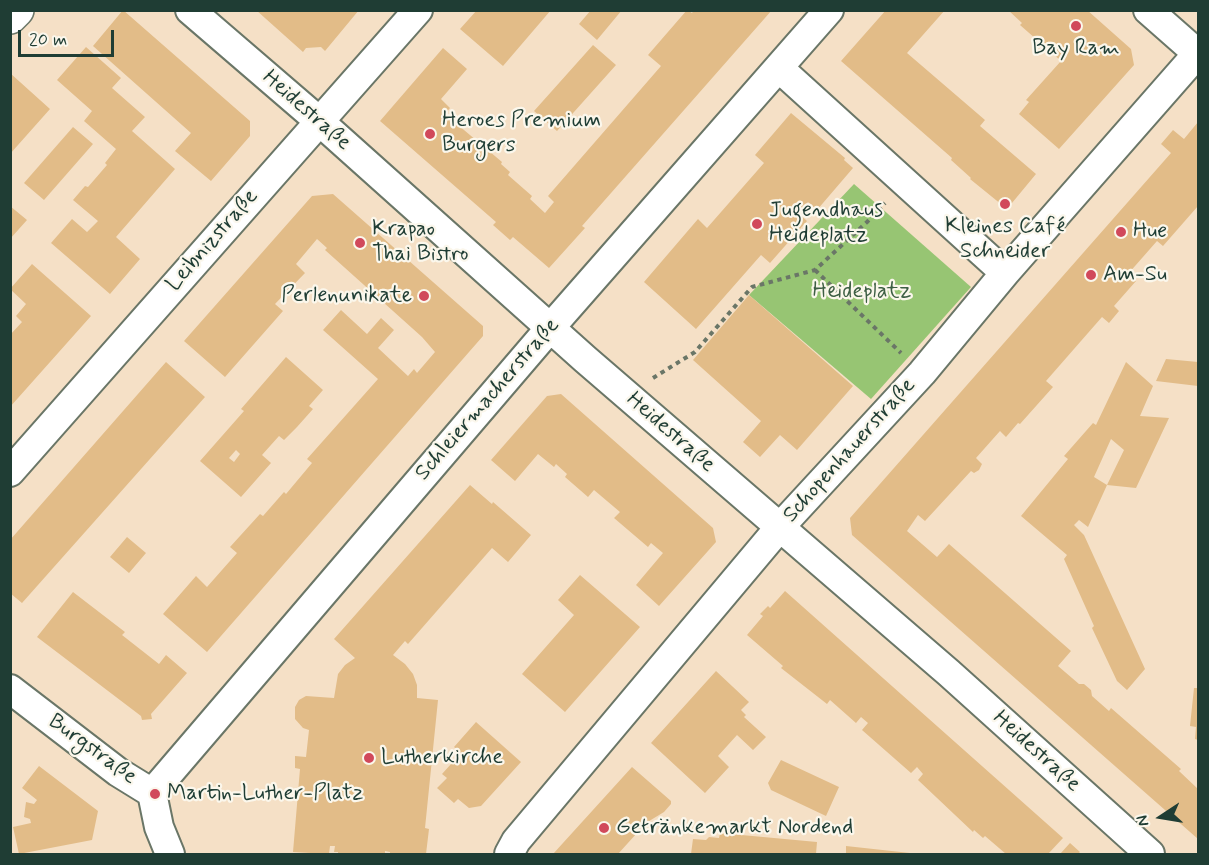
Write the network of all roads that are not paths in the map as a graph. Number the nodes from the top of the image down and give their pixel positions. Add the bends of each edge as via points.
1 (16, 10) edge
2 (190, 10) edge
3 (418, 10) edge
4 (829, 10) edge
5 (1148, 10) edge
6 (10, 17) edge
7 (1198, 53) edge
8 (779, 68) junction
9 (319, 121) junction
10 (1005, 273) junction
11 (550, 328) junction
12 (10, 472) edge
13 (779, 528) junction
14 (10, 689) edge
15 (152, 793) junction
16 (170, 855) edge
17 (508, 855) edge
18 (1150, 855) edge

1 - 6 main road
2 - 9 street, Heidestraße
3 - 9 street, Leibnizstraße
4 - 8 street, Schleiermacherstraße
5 - 7 street
7 - 10 street, Schopenhauerstraße
8 - 10 street
8 - 11 street, Schleiermacherstraße
9 - 11 street, Heidestraße
9 - 12 street, Leibnizstraße
10 - 13 street, Schopenhauerstraße via 922,373
11 - 13 street, Heidestraße
11 - 15 street, Schleiermacherstraße
13 - 17 street, Schopenhauerstraße
13 - 18 street, Heidestraße via 949,673
14 - 15 street, Burgstraße
15 - 16 street, Burgstraße

